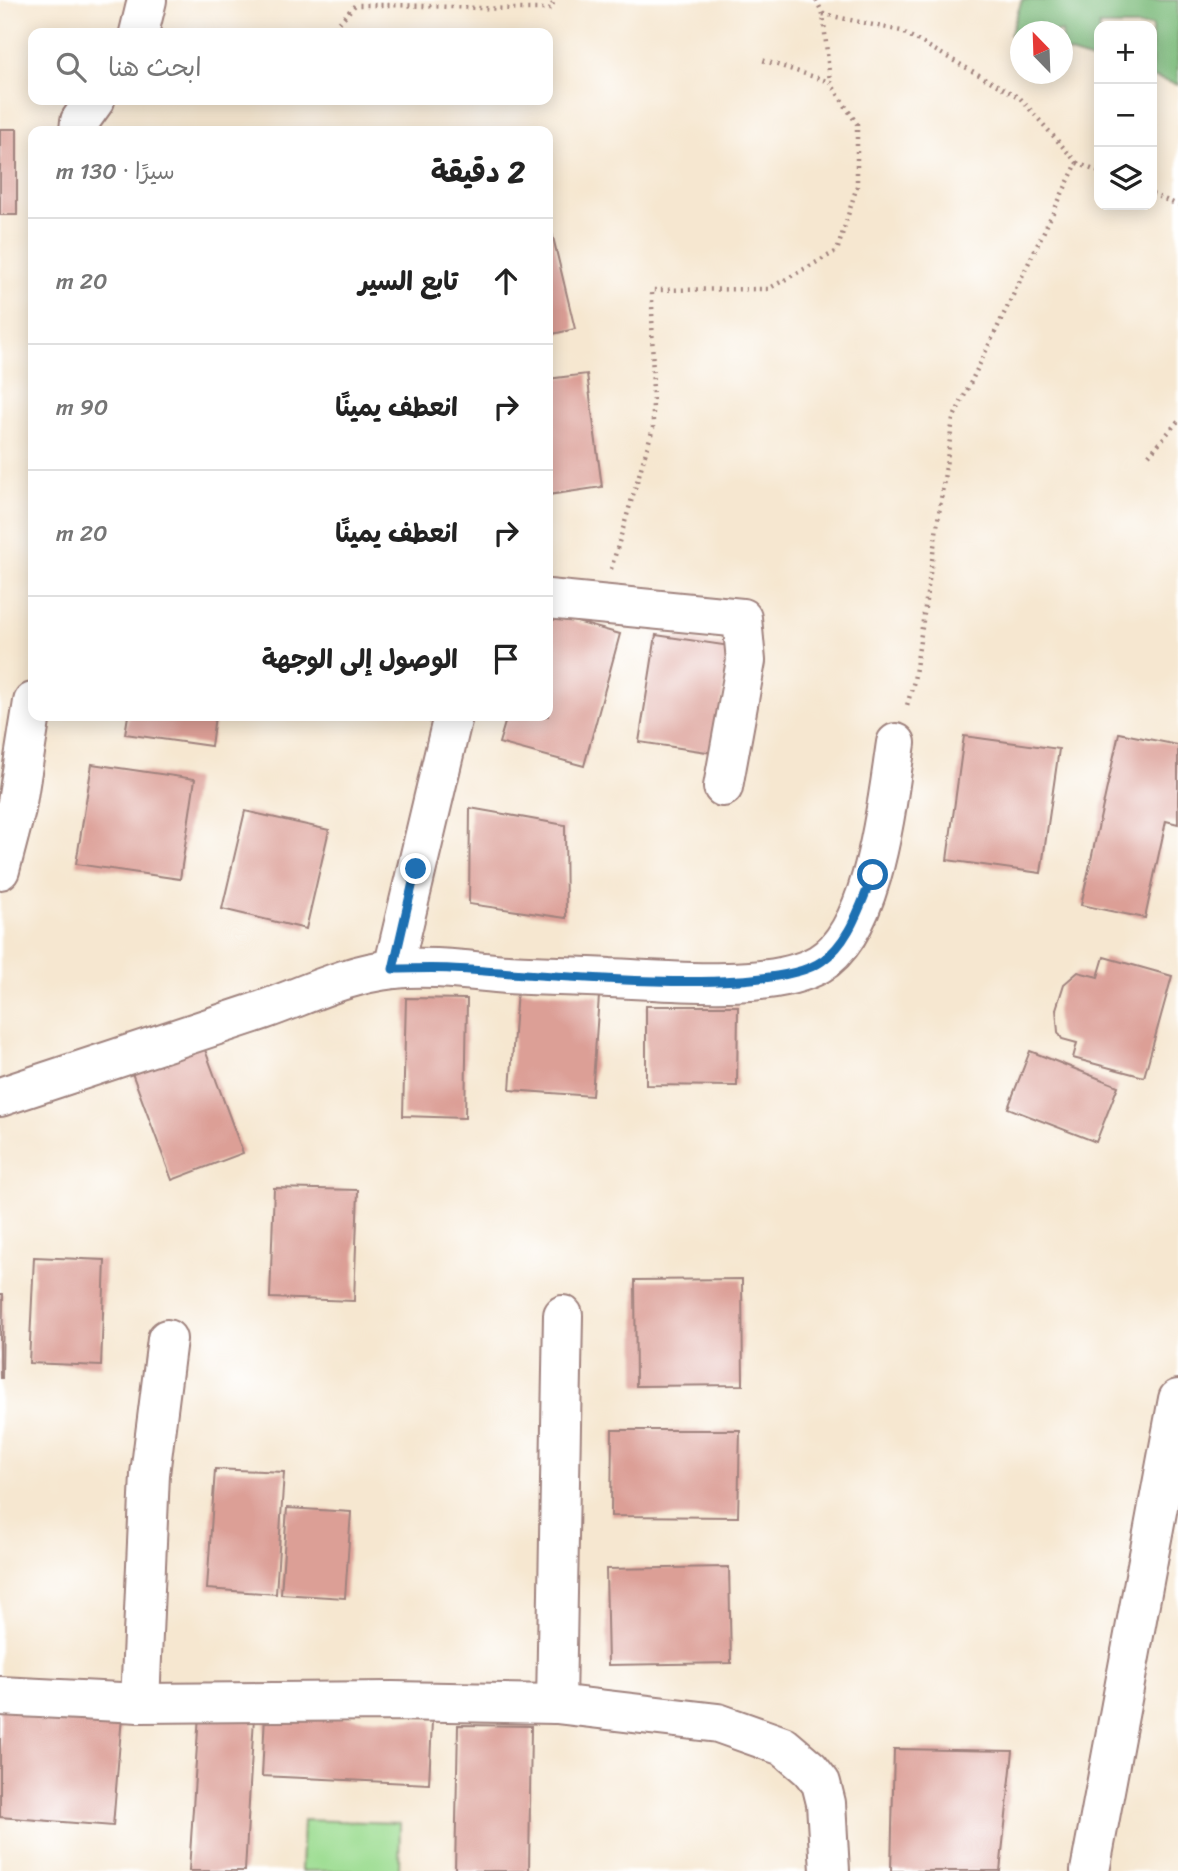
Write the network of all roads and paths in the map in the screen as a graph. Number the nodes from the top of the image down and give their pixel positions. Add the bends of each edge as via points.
1 (147, 0) edge
2 (554, 0) edge
3 (816, 0) edge
4 (823, 14) junction
5 (140, 28) edge
6 (334, 28) edge
7 (762, 60) dead end
8 (830, 82) junction
9 (91, 105) edge
10 (80, 126) edge
11 (1077, 163) junction
12 (1094, 170) edge
13 (1157, 196) edge
14 (1178, 205) edge
15 (1178, 421) edge
16 (1149, 455) dead end
17 (553, 600) edge
18 (601, 603) junction
19 (30, 721) edge
20 (452, 721) edge
21 (896, 743) joint
22 (723, 787) dead end
23 (0, 870) edge
24 (393, 969) junction
25 (0, 1097) edge
26 (563, 1315) dead end
27 (167, 1339) dead end
28 (1178, 1399) edge
29 (0, 1696) edge
30 (140, 1703) junction
31 (556, 1704) junction
32 (830, 1871) edge
33 (1090, 1871) edge

1 - 5 street
2 - 6 path via 551,9 355,5
3 - 4 path
4 - 8 path
4 - 11 path via 901,31 1020,98
7 - 8 path
8 - 18 path via 857,124 857,186 837,251 768,289 652,290 653,428
9 - 10 street
11 - 12 path
11 - 21 path via 953,419 914,681
13 - 14 path
15 - 16 path
17 - 18 street
18 - 22 street via 742,618 746,661
19 - 23 street via 16,809
20 - 24 street
21 - 24 street via 873,875 850,927 836,950 820,963 777,978 715,981
24 - 25 street via 339,981
26 - 31 street
27 - 30 street via 150,1474
28 - 33 street
29 - 30 street
30 - 31 street
31 - 32 street via 718,1723 783,1746 821,1783

